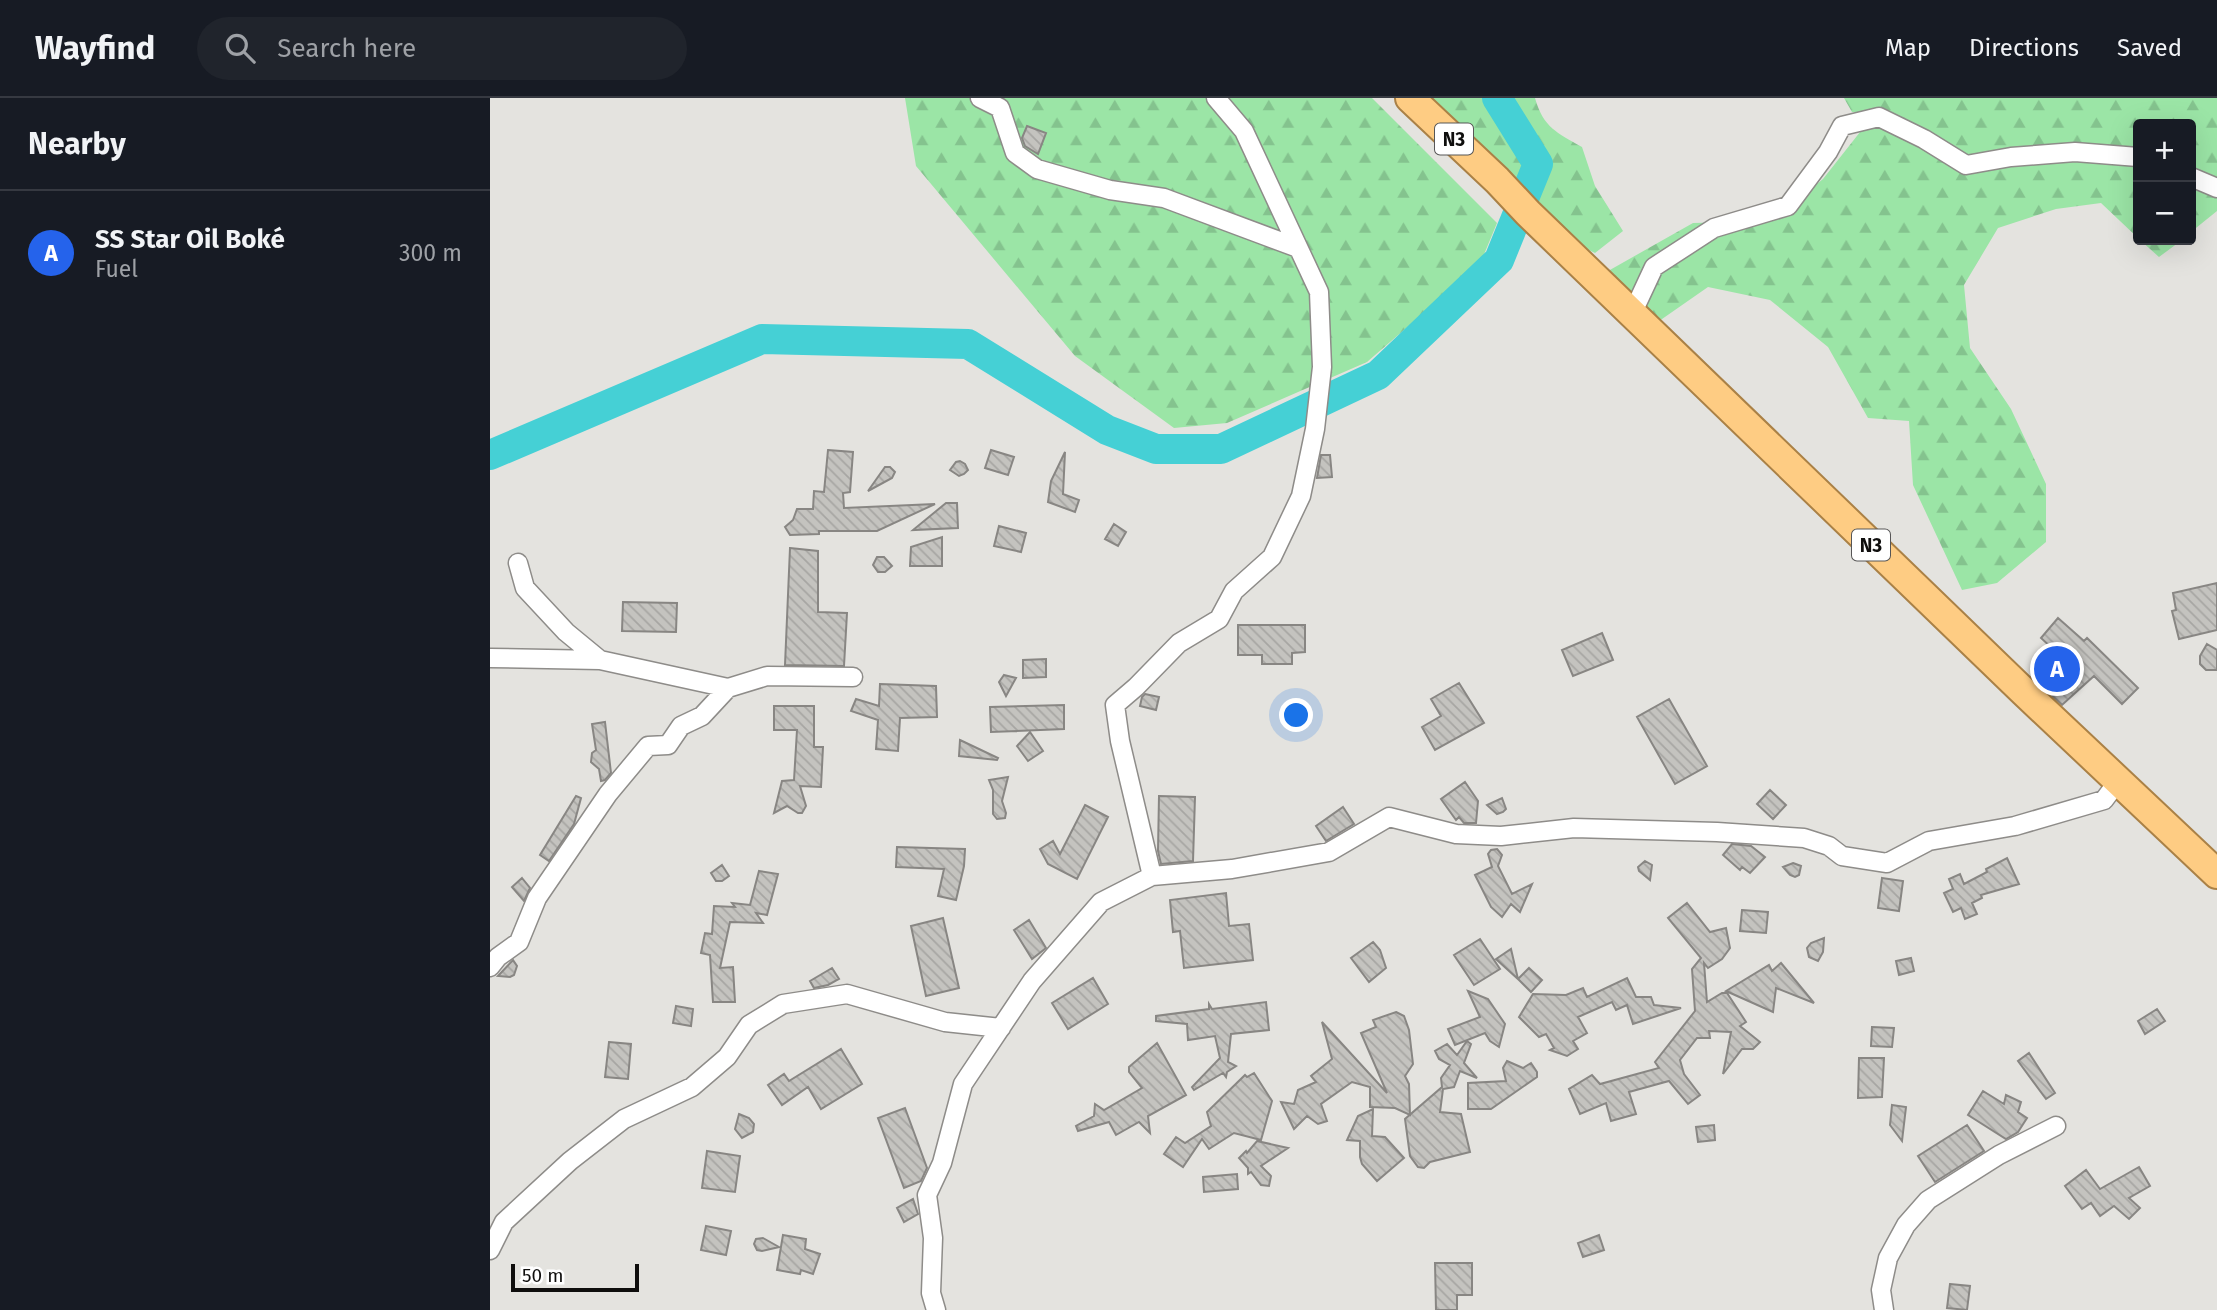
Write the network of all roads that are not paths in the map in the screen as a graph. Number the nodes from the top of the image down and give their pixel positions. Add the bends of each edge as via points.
1 (980, 98) edge
2 (1216, 98) edge
3 (1410, 98) edge
4 (2133, 157) edge
5 (2196, 179) edge
6 (2217, 188) edge
7 (1298, 248) junction
8 (1633, 312) junction
9 (518, 563) dead end
10 (490, 658) edge
11 (600, 660) junction
12 (853, 677) dead end
13 (728, 688) junction
14 (2119, 780) junction
15 (2217, 874) edge
16 (1152, 876) junction
17 (490, 967) edge
18 (1001, 1028) junction
19 (2056, 1126) dead end
20 (490, 1251) edge
21 (936, 1310) edge
22 (1884, 1310) edge

1 - 7 street via 1000,108 1015,153 1037,169 1111,190 1164,198
2 - 7 street via 1244,131
3 - 8 highway, N3
4 - 8 street via 2075,152 1966,165 1879,117 1842,126 1788,206 1714,228 1654,267
5 - 6 street
7 - 16 street via 1319,292 1322,367 1301,496 1272,557 1234,591 1219,619 1179,643 1115,705
8 - 14 highway, N3
9 - 11 street via 525,588
10 - 11 street
11 - 13 street
12 - 13 street via 767,676
13 - 17 street via 702,716 681,726 667,745 648,746 608,794 537,898 519,942
14 - 15 highway, N3
14 - 16 street via 2104,800 2015,826 1929,841 1887,863 1842,856 1804,838 1574,828 1501,836 1455,834 1390,817 1329,852 1232,869
16 - 18 street via 1101,902 1032,981
18 - 20 street via 945,1022 847,993 783,1004 749,1025 727,1057 692,1087 624,1119 570,1161 504,1222
18 - 21 street via 963,1084 942,1163 927,1195 933,1238 931,1293
19 - 22 street via 1928,1200 1906,1225 1888,1258 1881,1290

